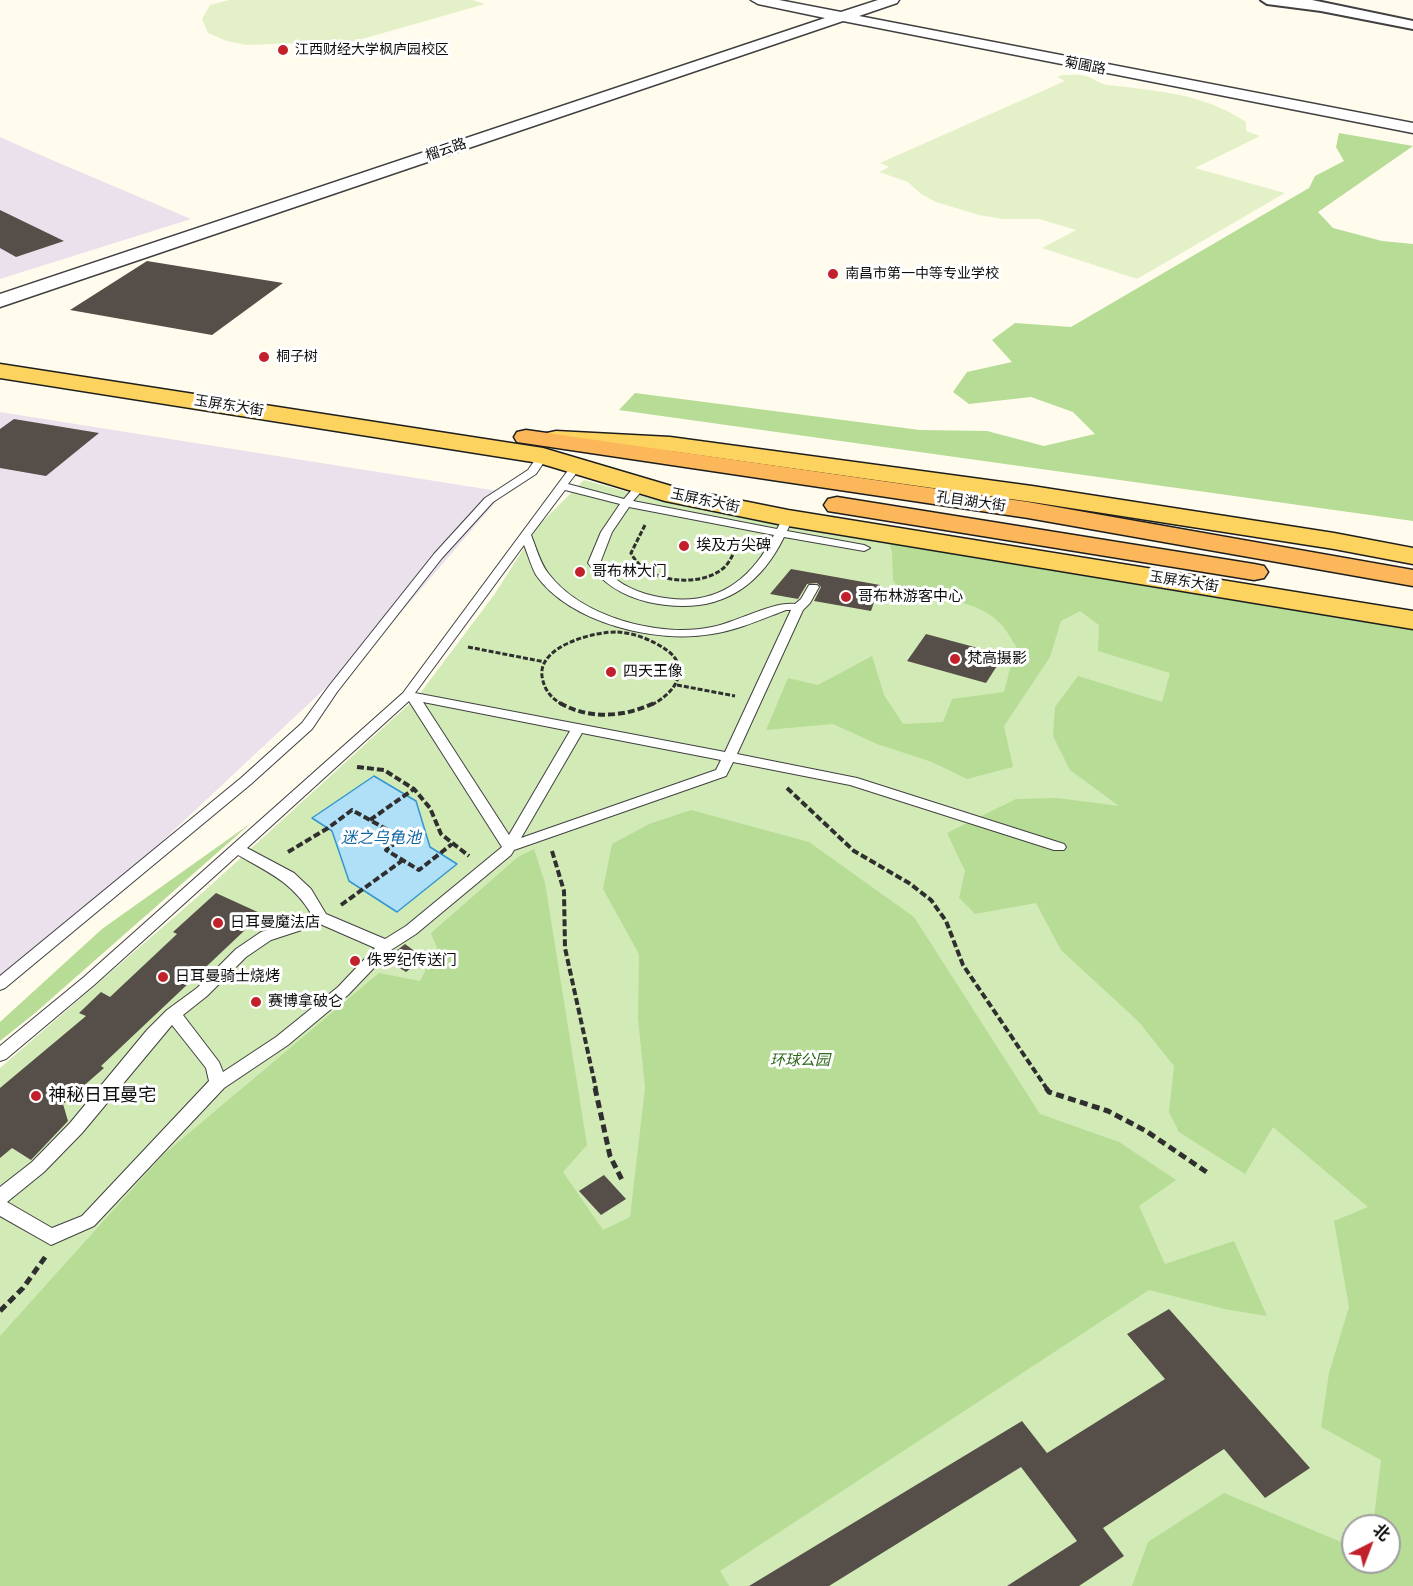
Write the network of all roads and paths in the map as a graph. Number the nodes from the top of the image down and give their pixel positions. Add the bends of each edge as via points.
1 (759, 0) edge
2 (790, 0) edge
3 (876, 0) edge
4 (892, 0) edge
5 (1267, 0) edge
6 (1299, 0) edge
7 (1328, 9) junction
8 (843, 14) junction
9 (1413, 25) edge
10 (1413, 122) edge
11 (1413, 128) edge
12 (0, 296) edge
13 (0, 301) edge
14 (0, 361) edge
15 (0, 371) edge
16 (535, 446) junction
17 (577, 466) junction
18 (633, 494) junction
19 (646, 524) dead end
20 (783, 526) junction
21 (526, 535) junction
22 (740, 539) dead end
23 (864, 548) dead end
24 (1413, 556) edge
25 (1413, 578) edge
26 (813, 587) dead end
27 (1413, 599) edge
28 (798, 608) junction
29 (1413, 620) edge
30 (468, 647) dead end
31 (545, 662) junction
32 (677, 685) junction
33 (410, 696) junction
34 (756, 699) junction
35 (578, 728) junction
36 (729, 757) junction
37 (762, 762) junction
38 (333, 763) junction
39 (414, 789) junction
40 (370, 820) junction
41 (547, 833) junction
42 (452, 844) junction
43 (509, 847) junction
44 (1059, 847) dead end
45 (238, 849) junction
46 (403, 860) junction
47 (267, 865) junction
48 (489, 866) junction
49 (363, 890) dead end
50 (321, 918) junction
51 (386, 946) junction
52 (0, 984) edge
53 (173, 1014) junction
54 (0, 1055) edge
55 (218, 1083) junction
56 (1208, 1173) dead end
57 (622, 1180) dead end
58 (0, 1197) edge
59 (0, 1207) edge
60 (51, 1237) junction
61 (0, 1311) edge

1 - 8 street, 菊圃路
2 - 8 street, 菊圃路
3 - 8 street, 榴云路
4 - 8 street, 榴云路
5 - 7 street
6 - 7 street
7 - 9 street
8 - 10 street, 菊圃路
8 - 11 street, 菊圃路
8 - 12 street, 榴云路
8 - 13 street, 榴云路
14 - 16 main road, 玉屏东大街
15 - 16 main road, 玉屏东大街
16 - 17 main road, 玉屏东大街
16 - 24 main road, 玉屏东大街 via 693,448 1043,496 1334,540
16 - 52 lane via 532,472 489,500 438,556 307,726
17 - 18 main road, 玉屏东大街
17 - 21 lane
17 - 25 highway, 孔目湖大街 via 1028,510
17 - 27 highway, 孔目湖大街
18 - 20 main road, 玉屏东大街 via 674,495
18 - 20 lane via 596,549 594,563 600,575 638,595 706,601 728,593 765,562
19 - 22 path via 631,553 637,565 668,578 703,578 720,571
20 - 23 lane
20 - 29 main road, 玉屏东大街
21 - 28 lane via 541,573 561,594 582,609 639,629 676,634 711,631 785,606
21 - 33 lane
26 - 28 lane
28 - 34 lane
30 - 31 path
31 - 32 path via 553,652 575,639 604,633 636,634 659,643 675,658 680,675
31 - 32 path via 542,683 548,693 571,709 588,714 642,710 657,704
32 - 34 path
33 - 35 lane
33 - 38 lane
33 - 43 lane
34 - 36 lane
35 - 36 lane
35 - 43 lane
36 - 37 lane
36 - 41 lane via 721,772
37 - 44 lane via 852,781
37 - 56 path via 854,852 931,900 946,921 963,965 1049,1092 1108,1111 1146,1131
38 - 39 path via 384,771
38 - 45 lane
39 - 40 path
39 - 42 path via 430,808 441,834
40 - 46 path via 386,829 378,835 394,844 386,850
40 - 47 path via 352,810
41 - 43 lane
41 - 57 path via 564,891 565,948 597,1098 610,1156
42 - 46 path via 419,870
42 - 48 path
43 - 48 lane
45 - 47 lane
45 - 54 lane
46 - 49 path
47 - 50 lane via 306,893
48 - 51 lane
50 - 51 lane
50 - 53 lane via 266,936 241,953
51 - 55 lane via 343,991 291,1034
53 - 55 lane via 213,1066
53 - 58 lane via 76,1128 38,1167
55 - 60 lane via 88,1221
59 - 60 lane
60 - 61 path via 40,1267

